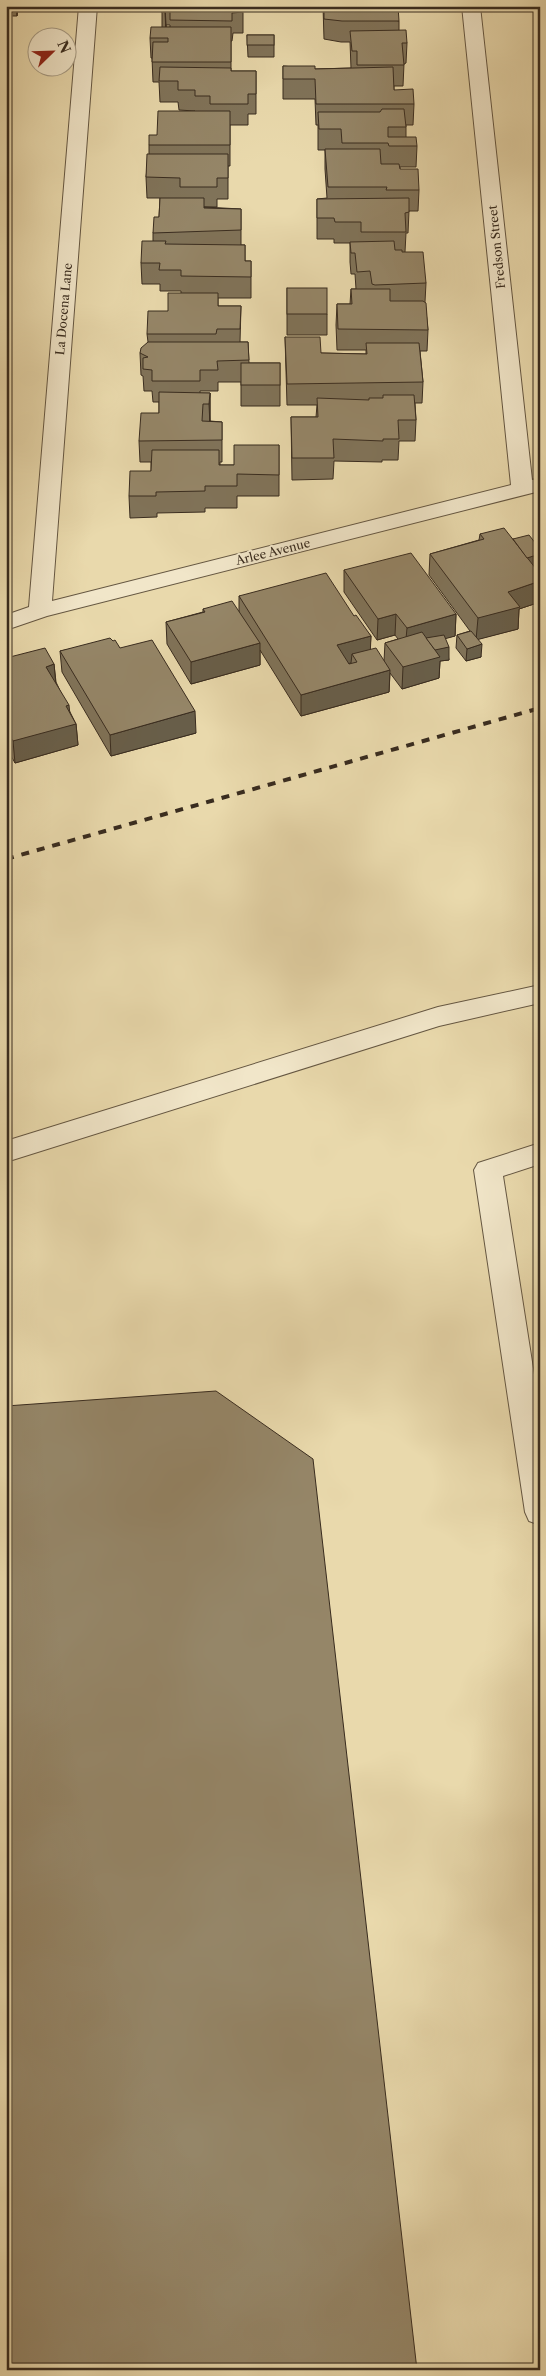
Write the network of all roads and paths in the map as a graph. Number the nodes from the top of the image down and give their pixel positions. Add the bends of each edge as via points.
1 (88, 6) edge
2 (471, 6) edge
3 (531, 486) edge
4 (40, 611) junction
5 (6, 623) edge
6 (540, 994) edge
7 (6, 1152) edge
8 (540, 1153) edge
9 (540, 1512) edge

1 - 4 street, La Docena Lane
2 - 3 street, Fredson Street
3 - 4 street, Arlee Avenue
4 - 5 street, Arlee Avenue
6 - 7 street via 438,1017
8 - 9 street via 488,1170

